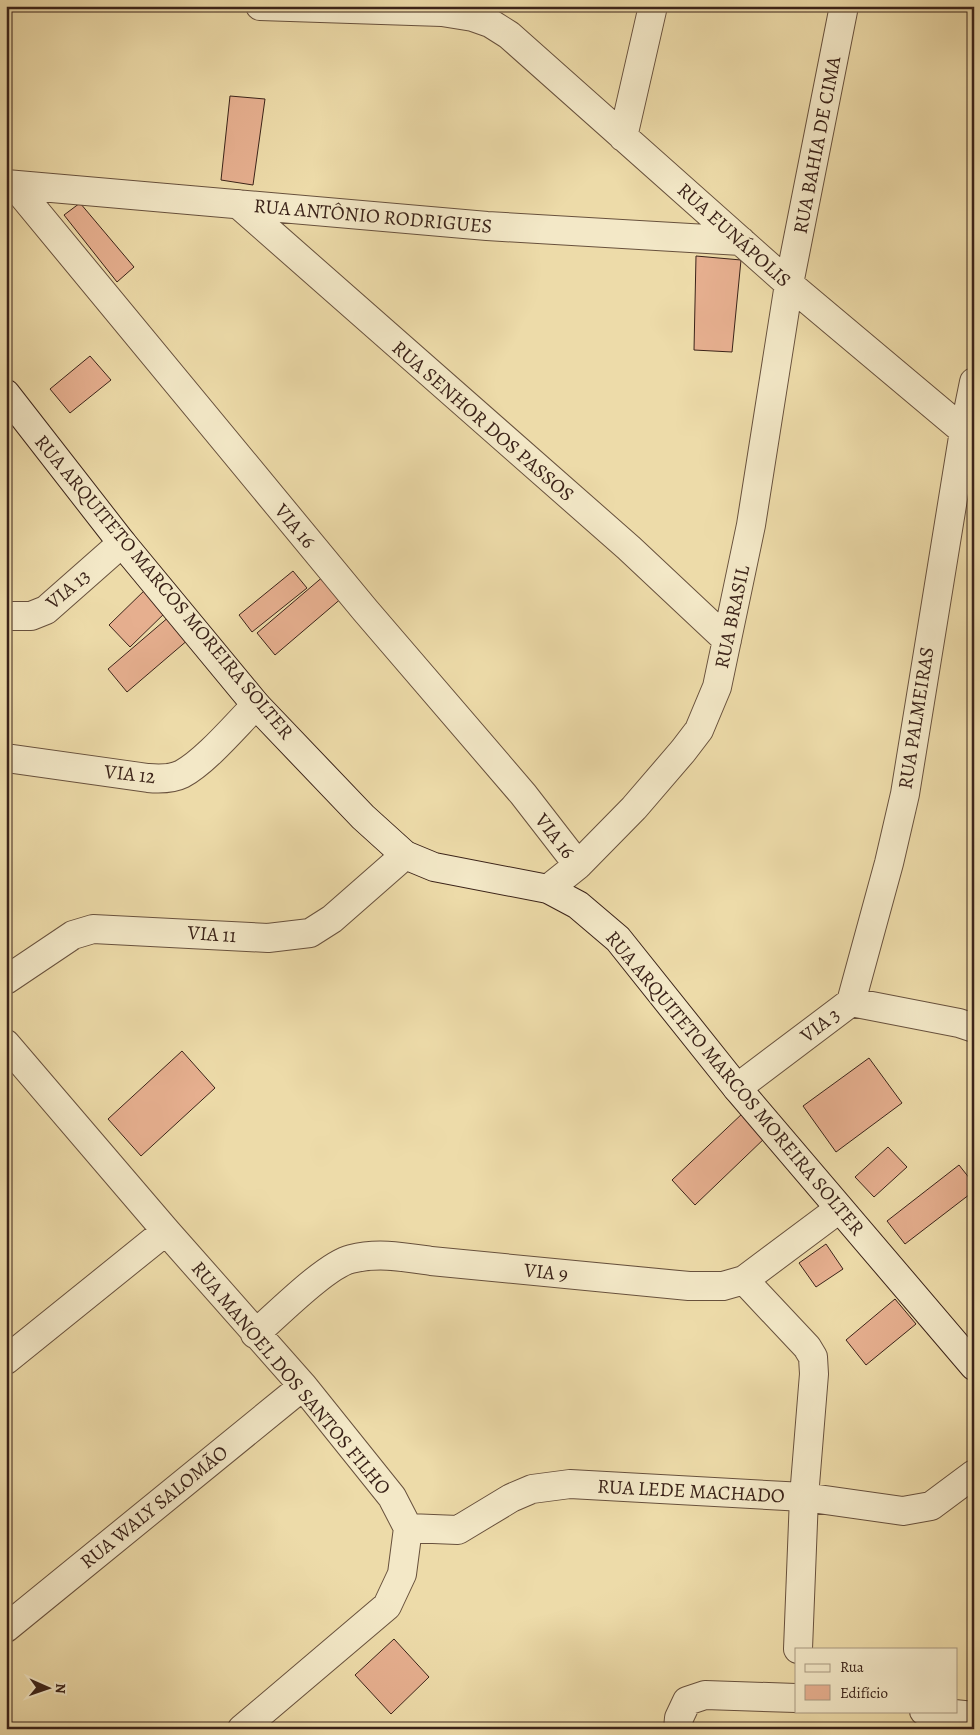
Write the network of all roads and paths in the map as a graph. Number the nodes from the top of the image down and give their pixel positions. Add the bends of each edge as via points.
1 (260, 6) edge
2 (653, 6) edge
3 (844, 6) edge
4 (624, 137) junction
5 (10, 184) edge
6 (238, 204) junction
7 (741, 241) junction
8 (789, 284) junction
9 (974, 382) edge
10 (6, 394) edge
11 (964, 431) junction
12 (122, 543) junction
13 (6, 616) edge
14 (727, 640) junction
15 (256, 705) junction
16 (6, 758) edge
17 (405, 855) junction
18 (578, 865) junction
19 (548, 889) junction
20 (6, 980) edge
21 (850, 1002) junction
22 (974, 1028) edge
23 (6, 1044) edge
24 (14, 1072) edge
25 (736, 1088) junction
26 (839, 1208) junction
27 (166, 1232) junction
28 (744, 1280) junction
29 (255, 1334) junction
30 (6, 1360) edge
31 (974, 1366) edge
32 (303, 1386) junction
33 (974, 1474) edge
34 (804, 1497) junction
35 (408, 1528) junction
36 (6, 1628) edge
37 (798, 1648) edge
38 (795, 1699) edge
39 (934, 1712) edge
40 (974, 1716) edge
41 (242, 1729) edge
42 (678, 1729) edge

1 - 4 street, RUA EUNÁPOLIS via 442,12 490,23 509,35
2 - 4 street
3 - 8 street, RUA BAHIA DE CIMA
4 - 7 street, RUA EUNÁPOLIS
5 - 6 street, RUA ANTÔNIO RODRIGUES
5 - 18 street, VIA 16 via 523,794
6 - 7 street, RUA ANTÔNIO RODRIGUES via 487,226
6 - 14 street, RUA SENHOR DOS PASSOS via 629,548
7 - 8 street, RUA EUNÁPOLIS
8 - 11 street, RUA EUNÁPOLIS
8 - 14 street, RUA BRASIL via 763,460
9 - 11 street, RUA PALMEIRAS
10 - 12 street, RUA ARQUITETO MARCOS MOREIRA SOLTER
11 - 21 street, RUA PALMEIRAS via 905,794
12 - 13 street, VIA 13 via 46,610 31,616
12 - 15 street, RUA ARQUITETO MARCOS MOREIRA SOLTER
14 - 18 street, RUA BRASIL via 717,687 699,730 634,808
15 - 16 street, VIA 12 via 198,762 170,778 148,778
15 - 17 street, RUA ARQUITETO MARCOS MOREIRA SOLTER via 362,817
17 - 19 street, RUA ARQUITETO MARCOS MOREIRA SOLTER via 434,867
17 - 20 street, VIA 11 via 332,919 310,933 268,938 93,928 73,935
18 - 19 street, RUA BRASIL
19 - 25 street, RUA ARQUITETO MARCOS MOREIRA SOLTER via 578,905 618,939
21 - 22 street, VIA 3
21 - 25 street, VIA 3
23 - 24 street
24 - 27 street, RUA MANOEL DOS SANTOS FILHO
25 - 26 street, RUA ARQUITETO MARCOS MOREIRA SOLTER
26 - 28 street, VIA 9
26 - 31 street, RUA ARQUITETO MARCOS MOREIRA SOLTER
27 - 29 street, RUA MANOEL DOS SANTOS FILHO
27 - 30 street
28 - 29 street, VIA 9 via 723,1286 689,1286 396,1256 369,1256 349,1259 337,1265
28 - 34 street via 813,1357
29 - 32 street, RUA MANOEL DOS SANTOS FILHO
32 - 35 street, RUA MANOEL DOS SANTOS FILHO via 392,1497
32 - 36 street, RUA WALY SALOMÃO
33 - 34 street, RUA LEDE MACHADO via 931,1506 921,1509 903,1511
34 - 35 street, RUA LEDE MACHADO via 570,1484 532,1489 458,1530
34 - 37 street
35 - 41 street via 402,1574 387,1606
38 - 42 street via 705,1695 687,1701
39 - 40 street

